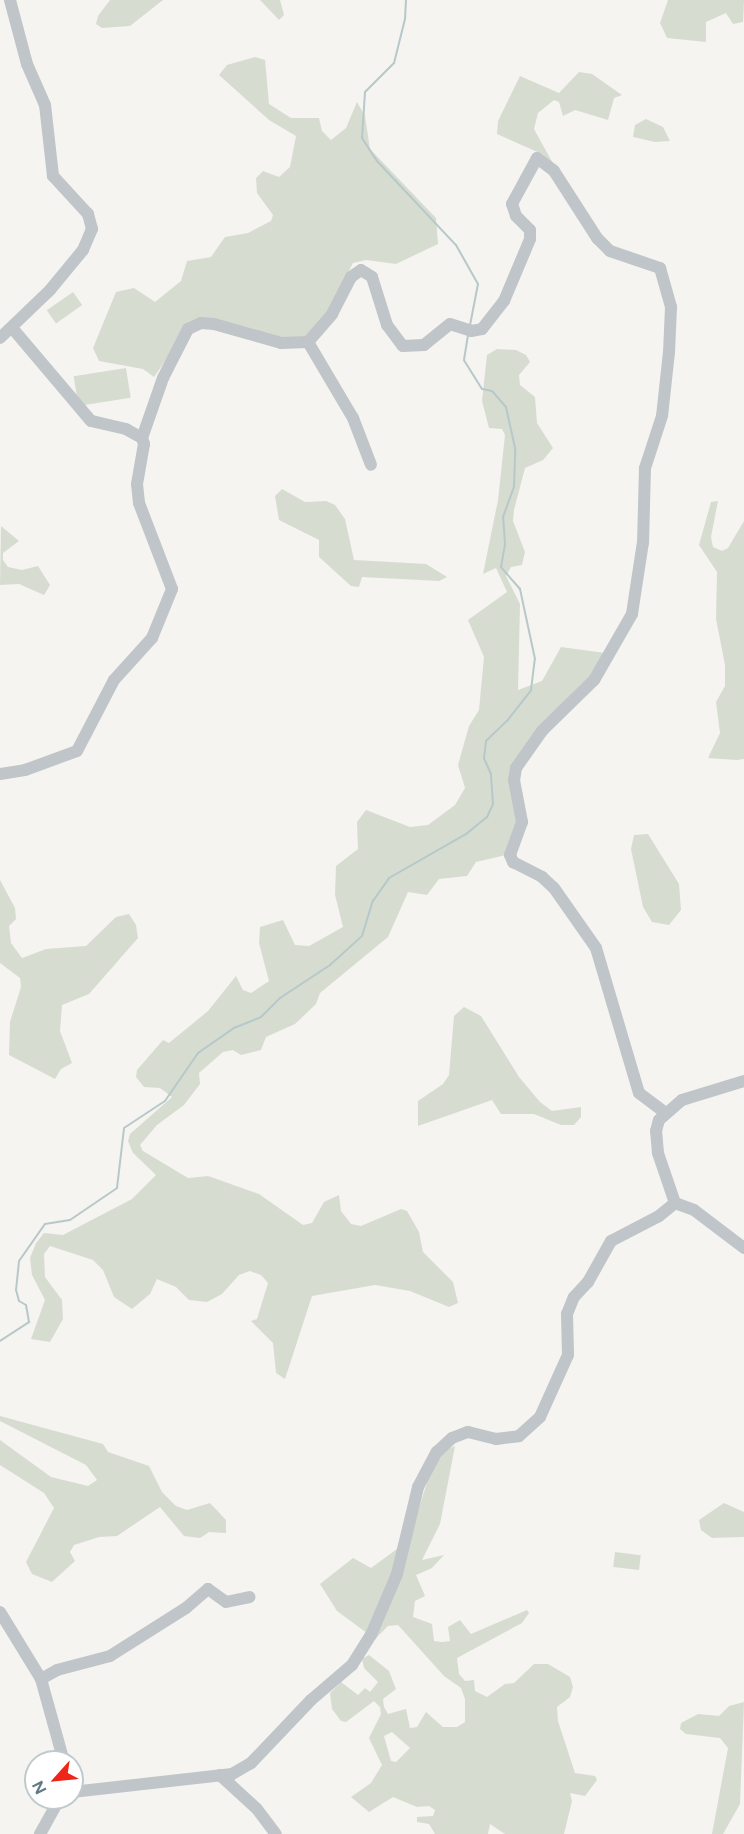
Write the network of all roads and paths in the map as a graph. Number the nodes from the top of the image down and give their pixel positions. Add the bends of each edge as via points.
1 (9, 0) edge
2 (13, 329) junction
3 (0, 338) edge
4 (308, 342) junction
5 (142, 438) junction
6 (372, 465) dead end
7 (0, 774) edge
8 (744, 1081) edge
9 (664, 1112) junction
10 (675, 1203) junction
11 (744, 1248) edge
12 (249, 1597) dead end
13 (0, 1612) edge
14 (41, 1679) junction
15 (61, 1750) edge
16 (220, 1775) junction
17 (84, 1791) edge
18 (53, 1810) edge
19 (40, 1834) edge
20 (276, 1834) edge

1 - 2 street via 27,64 45,105 53,176 88,214 92,229 83,250
2 - 3 street
2 - 5 street via 91,421 126,429
4 - 5 street via 281,343 214,324 192,327 163,378
4 - 6 street via 353,418
4 - 9 street via 332,314 351,277 361,270 372,278 391,334 403,346 423,345 450,324 471,331 482,329 504,301 530,239 530,230 516,216 512,204 537,158 559,177 597,238 610,251 660,268 664,274 671,307 669,352 662,416 645,468 643,542 632,614 594,681 542,731 516,768 514,780 522,822 510,855 513,862 554,888 596,948 639,1093
5 - 7 street via 136,484 139,503 172,589 156,631 114,680 76,751 25,770
8 - 9 street via 682,1100
9 - 10 street via 656,1142
10 - 11 street via 694,1210
10 - 16 street via 659,1216 611,1241 588,1282 574,1296 567,1314 568,1355 540,1418 519,1436 495,1439 468,1432 452,1438 437,1452 418,1487 397,1574 371,1635 352,1665 311,1700 251,1763 232,1774
12 - 14 street via 226,1602 208,1589 186,1608 110,1656 57,1670
13 - 14 street
14 - 15 street
16 - 17 street
16 - 20 street via 257,1809
18 - 19 street

